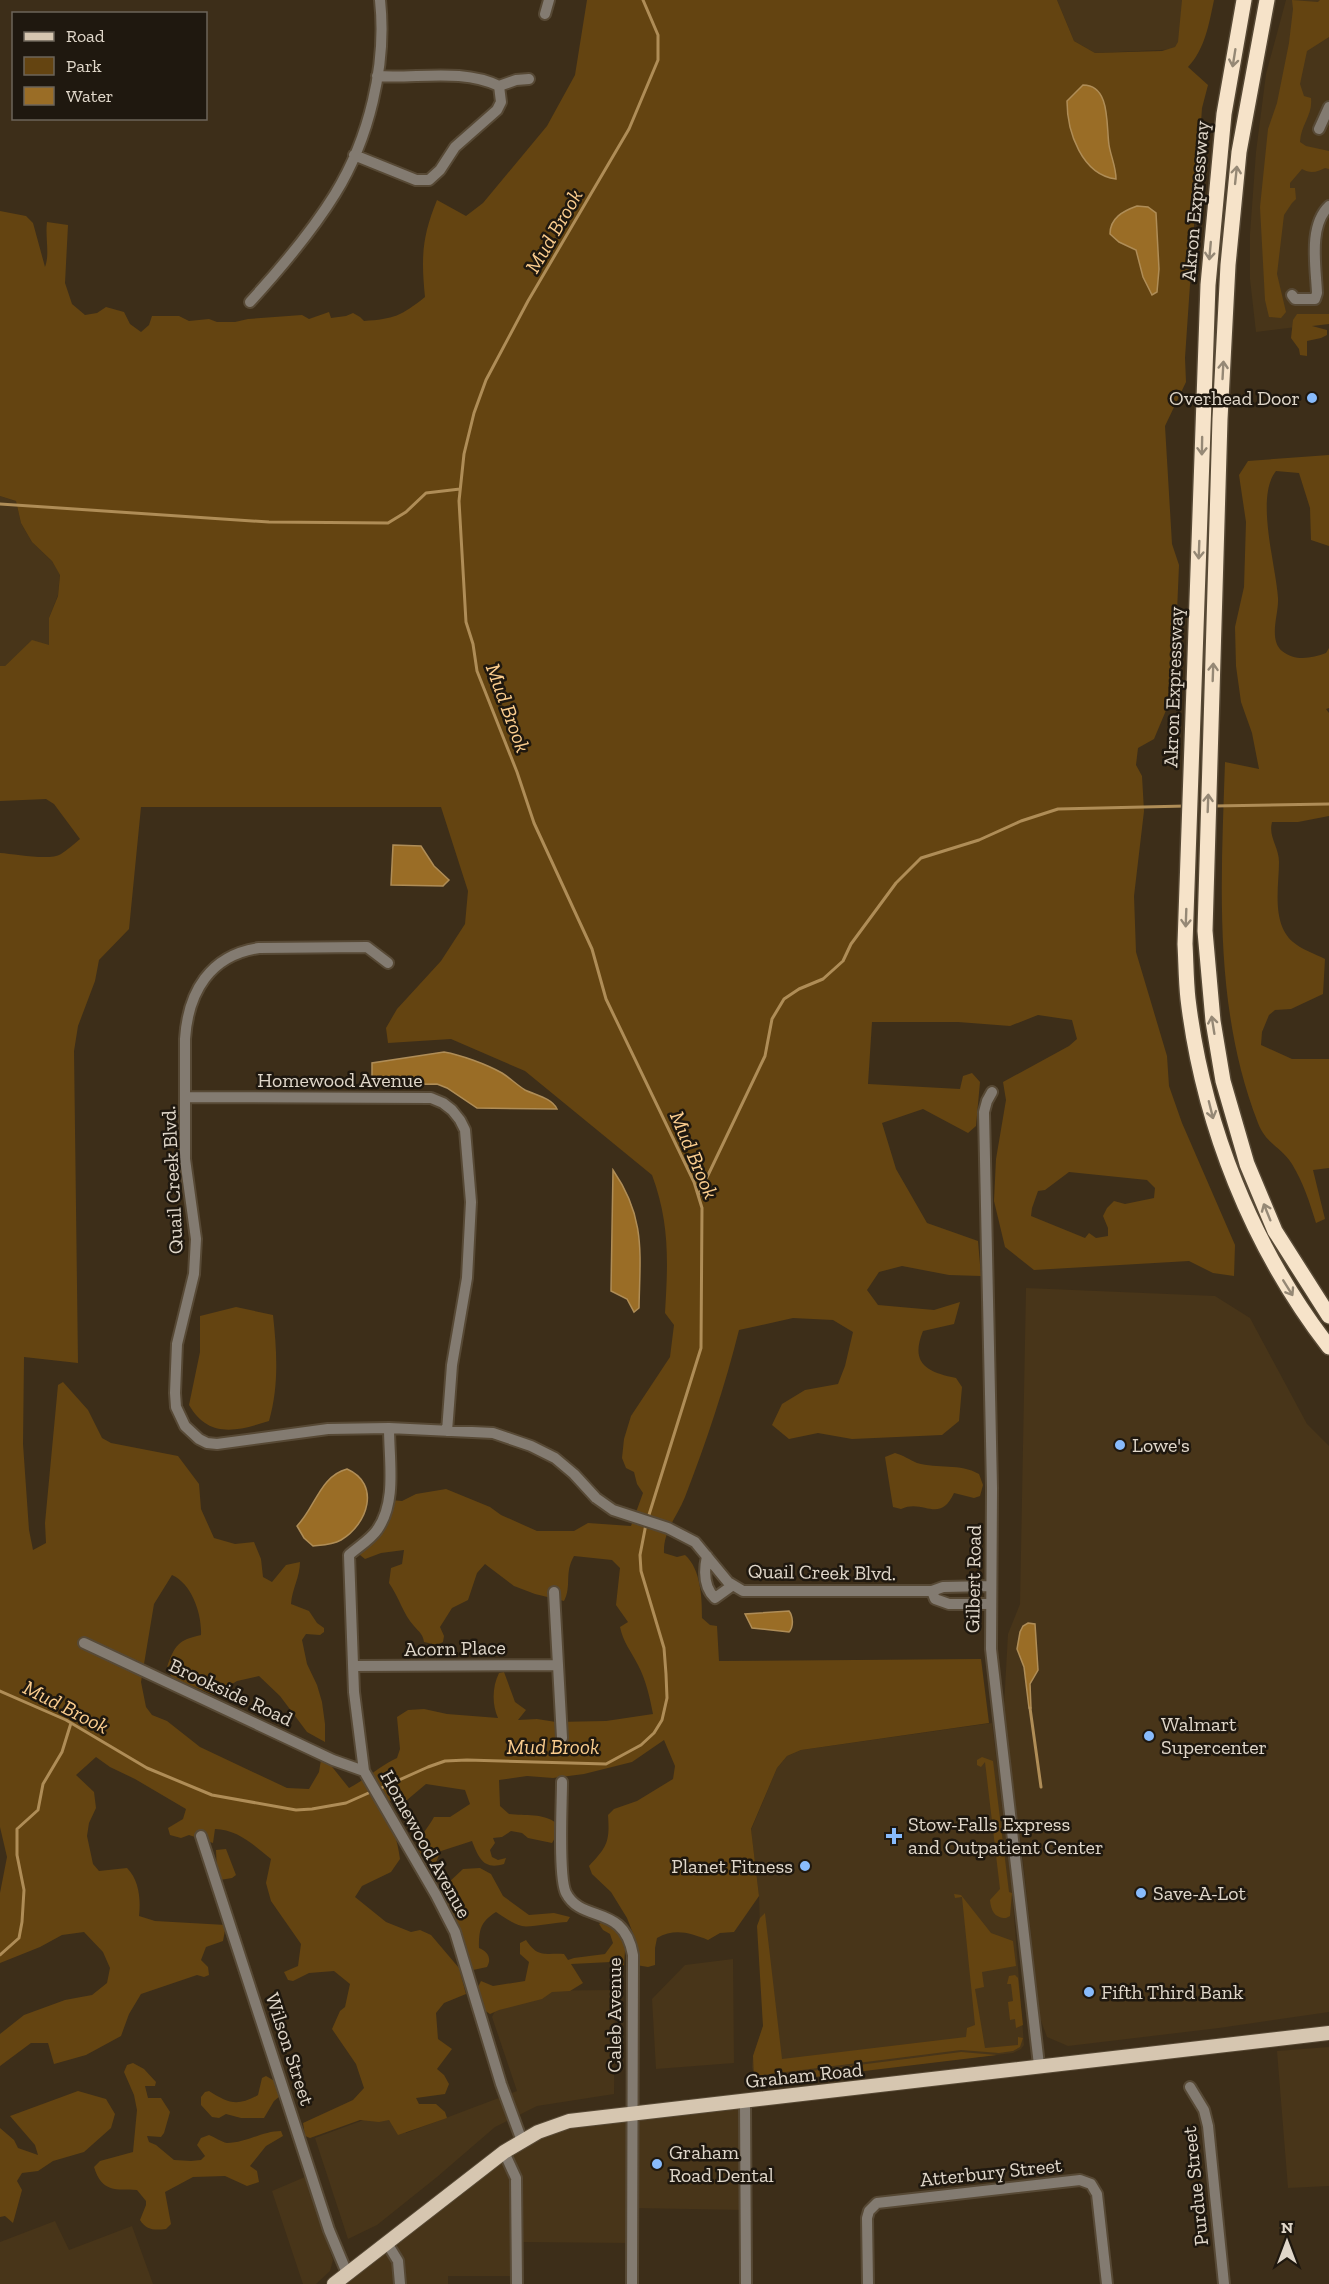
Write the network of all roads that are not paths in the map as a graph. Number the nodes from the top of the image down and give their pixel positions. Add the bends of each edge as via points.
1 (380, 0) edge
2 (549, 0) edge
3 (1244, 0) edge
4 (1267, 0) edge
5 (545, 14) dead end
6 (377, 76) junction
7 (528, 79) dead end
8 (499, 86) junction
9 (1329, 107) edge
10 (1319, 129) dead end
11 (354, 155) junction
12 (1329, 206) edge
13 (1292, 295) dead end
14 (250, 302) dead end
15 (388, 963) dead end
16 (992, 1092) dead end
17 (186, 1097) junction
18 (1329, 1316) edge
19 (1329, 1347) edge
20 (389, 1428) junction
21 (447, 1431) junction
22 (707, 1556) junction
23 (733, 1586) junction
24 (991, 1587) junction
25 (932, 1591) junction
26 (554, 1592) dead end
27 (991, 1604) junction
28 (84, 1643) dead end
29 (558, 1665) junction
30 (353, 1666) junction
31 (562, 1738) dead end
32 (366, 1775) junction
33 (562, 1782) dead end
34 (201, 1836) dead end
35 (1329, 2033) edge
36 (1039, 2065) junction
37 (1190, 2087) dead end
38 (745, 2101) junction
39 (632, 2113) junction
40 (522, 2141) junction
41 (504, 2152) junction
42 (387, 2243) junction
43 (347, 2273) junction
44 (334, 2284) edge
45 (400, 2284) edge
46 (517, 2284) edge
47 (632, 2284) edge
48 (746, 2284) edge
49 (868, 2284) edge
50 (1107, 2284) edge
51 (1224, 2284) edge

1 - 6 street
2 - 5 street
3 -> 19 highway, Akron Expressway via 1224,114 1208,285 1187,859 1188,998 1212,1116 1229,1166 1286,1286
18 -> 4 highway, Akron Expressway via 1275,1231 1247,1164 1223,1081 1205,931 1228,266 1239,152
6 - 8 street via 463,77
6 - 11 street
7 - 8 street
8 - 11 street via 501,102 497,110 455,147 429,180 416,180
9 - 10 street
11 - 14 street via 336,192 311,229
12 - 13 street via 1318,222 1315,299 1295,299
15 - 17 street, Quail Creek Blvd. via 367,947 259,948 221,963 200,983 190,1006 185,1039
16 - 24 street, Gilbert Road via 984,1112
17 - 20 street, Quail Creek Blvd. via 185,1159 196,1239 194,1275 177,1353 176,1407 185,1425 199,1439 217,1444 328,1429
17 - 21 street, Homewood Avenue via 431,1098 443,1102 460,1120 467,1146 470,1235
20 - 21 street, Quail Creek Blvd.
20 - 30 street, Homewood Avenue via 390,1500 386,1515 376,1531 350,1555
21 - 22 street, Quail Creek Blvd. via 493,1433 531,1446 555,1458 613,1510 676,1531 695,1542
22 - 23 street, Quail Creek Blvd.
22 - 23 street via 705,1579 712,1595 715,1598
23 - 25 street, Quail Creek Blvd. via 743,1591
24 - 25 street, Quail Creek Blvd. via 943,1587
24 - 27 street, Gilbert Road
25 - 27 street via 935,1599 944,1603
26 - 29 street
27 - 36 street, Gilbert Road via 994,1683
28 - 32 street, Brookside Road
29 - 30 street, Acorn Place
29 - 31 street
30 - 32 street, Homewood Avenue
32 - 40 street, Homewood Avenue via 455,1932
33 - 39 street, Caleb Avenue via 562,1868 566,1893 574,1903 623,1928 631,1942
34 - 43 street, Wilson Street via 329,2230
35 - 36 main road, Graham Road
36 - 38 main road, Graham Road
37 - 51 street, Purdue Street via 1204,2110 1208,2126
38 - 39 main road, Graham Road
38 - 48 street
39 - 40 main road, Graham Road via 569,2121
39 - 47 street, Caleb Avenue
40 - 41 main road, Graham Road
41 - 42 main road, Graham Road
41 - 46 street via 516,2178
42 - 43 main road, Graham Road
42 - 45 street via 398,2261
43 - 44 main road, Graham Road
49 - 50 street, Atterbury Street via 867,2218 877,2203 1080,2180 1091,2184 1097,2194

